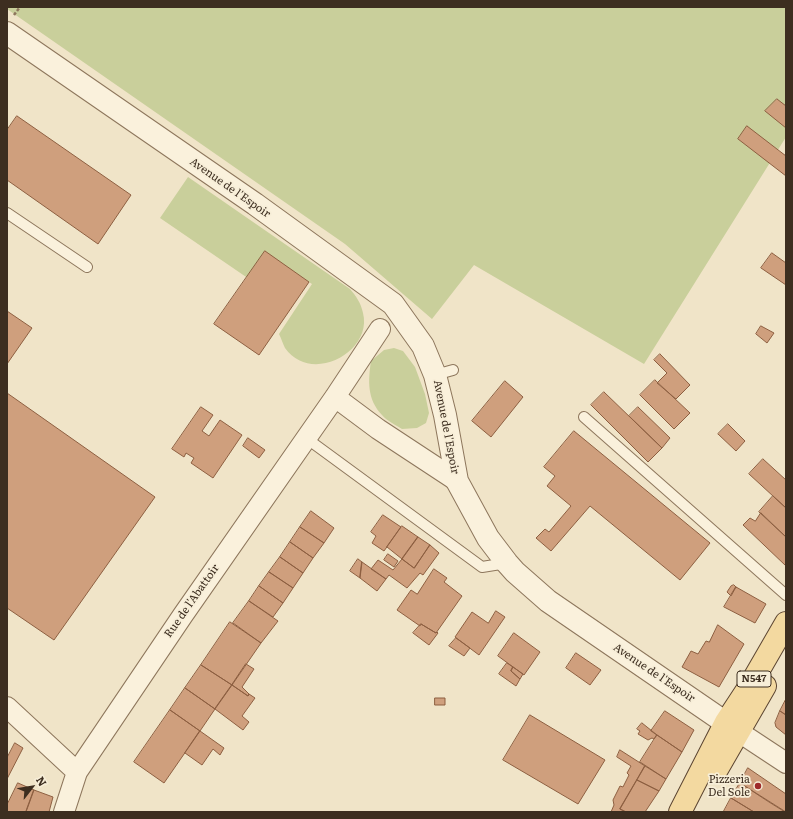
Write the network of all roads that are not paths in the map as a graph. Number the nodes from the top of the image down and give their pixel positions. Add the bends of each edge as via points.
1 (7, 33) edge
2 (7, 213) edge
3 (87, 267) dead end
4 (380, 329) dead end
5 (335, 397) junction
6 (584, 417) dead end
7 (306, 438) junction
8 (457, 481) junction
9 (507, 563) junction
10 (786, 595) edge
11 (786, 623) edge
12 (786, 647) edge
13 (7, 707) edge
14 (732, 727) junction
15 (786, 763) edge
16 (77, 772) junction
17 (64, 812) edge
18 (680, 812) edge
19 (694, 812) edge

1 - 8 street, Avenue de l'Espoir via 255,204 393,304 444,372 445,415
2 - 3 lane
4 - 5 street, Rue de l'Abattoir
5 - 7 street, Rue de l'Abattoir
5 - 8 street
6 - 10 lane
7 - 9 lane via 482,567
7 - 16 street, Rue de l'Abattoir via 178,621
8 - 9 street, Avenue de l'Espoir via 488,538
9 - 14 street, Avenue de l'Espoir via 548,601
11 - 14 main road, N547 via 749,687
12 - 14 main road, N547
13 - 16 street
14 - 15 street
14 - 18 main road, N547
14 - 19 main road, N547 via 721,761
16 - 17 street, Rue de l'Abattoir

